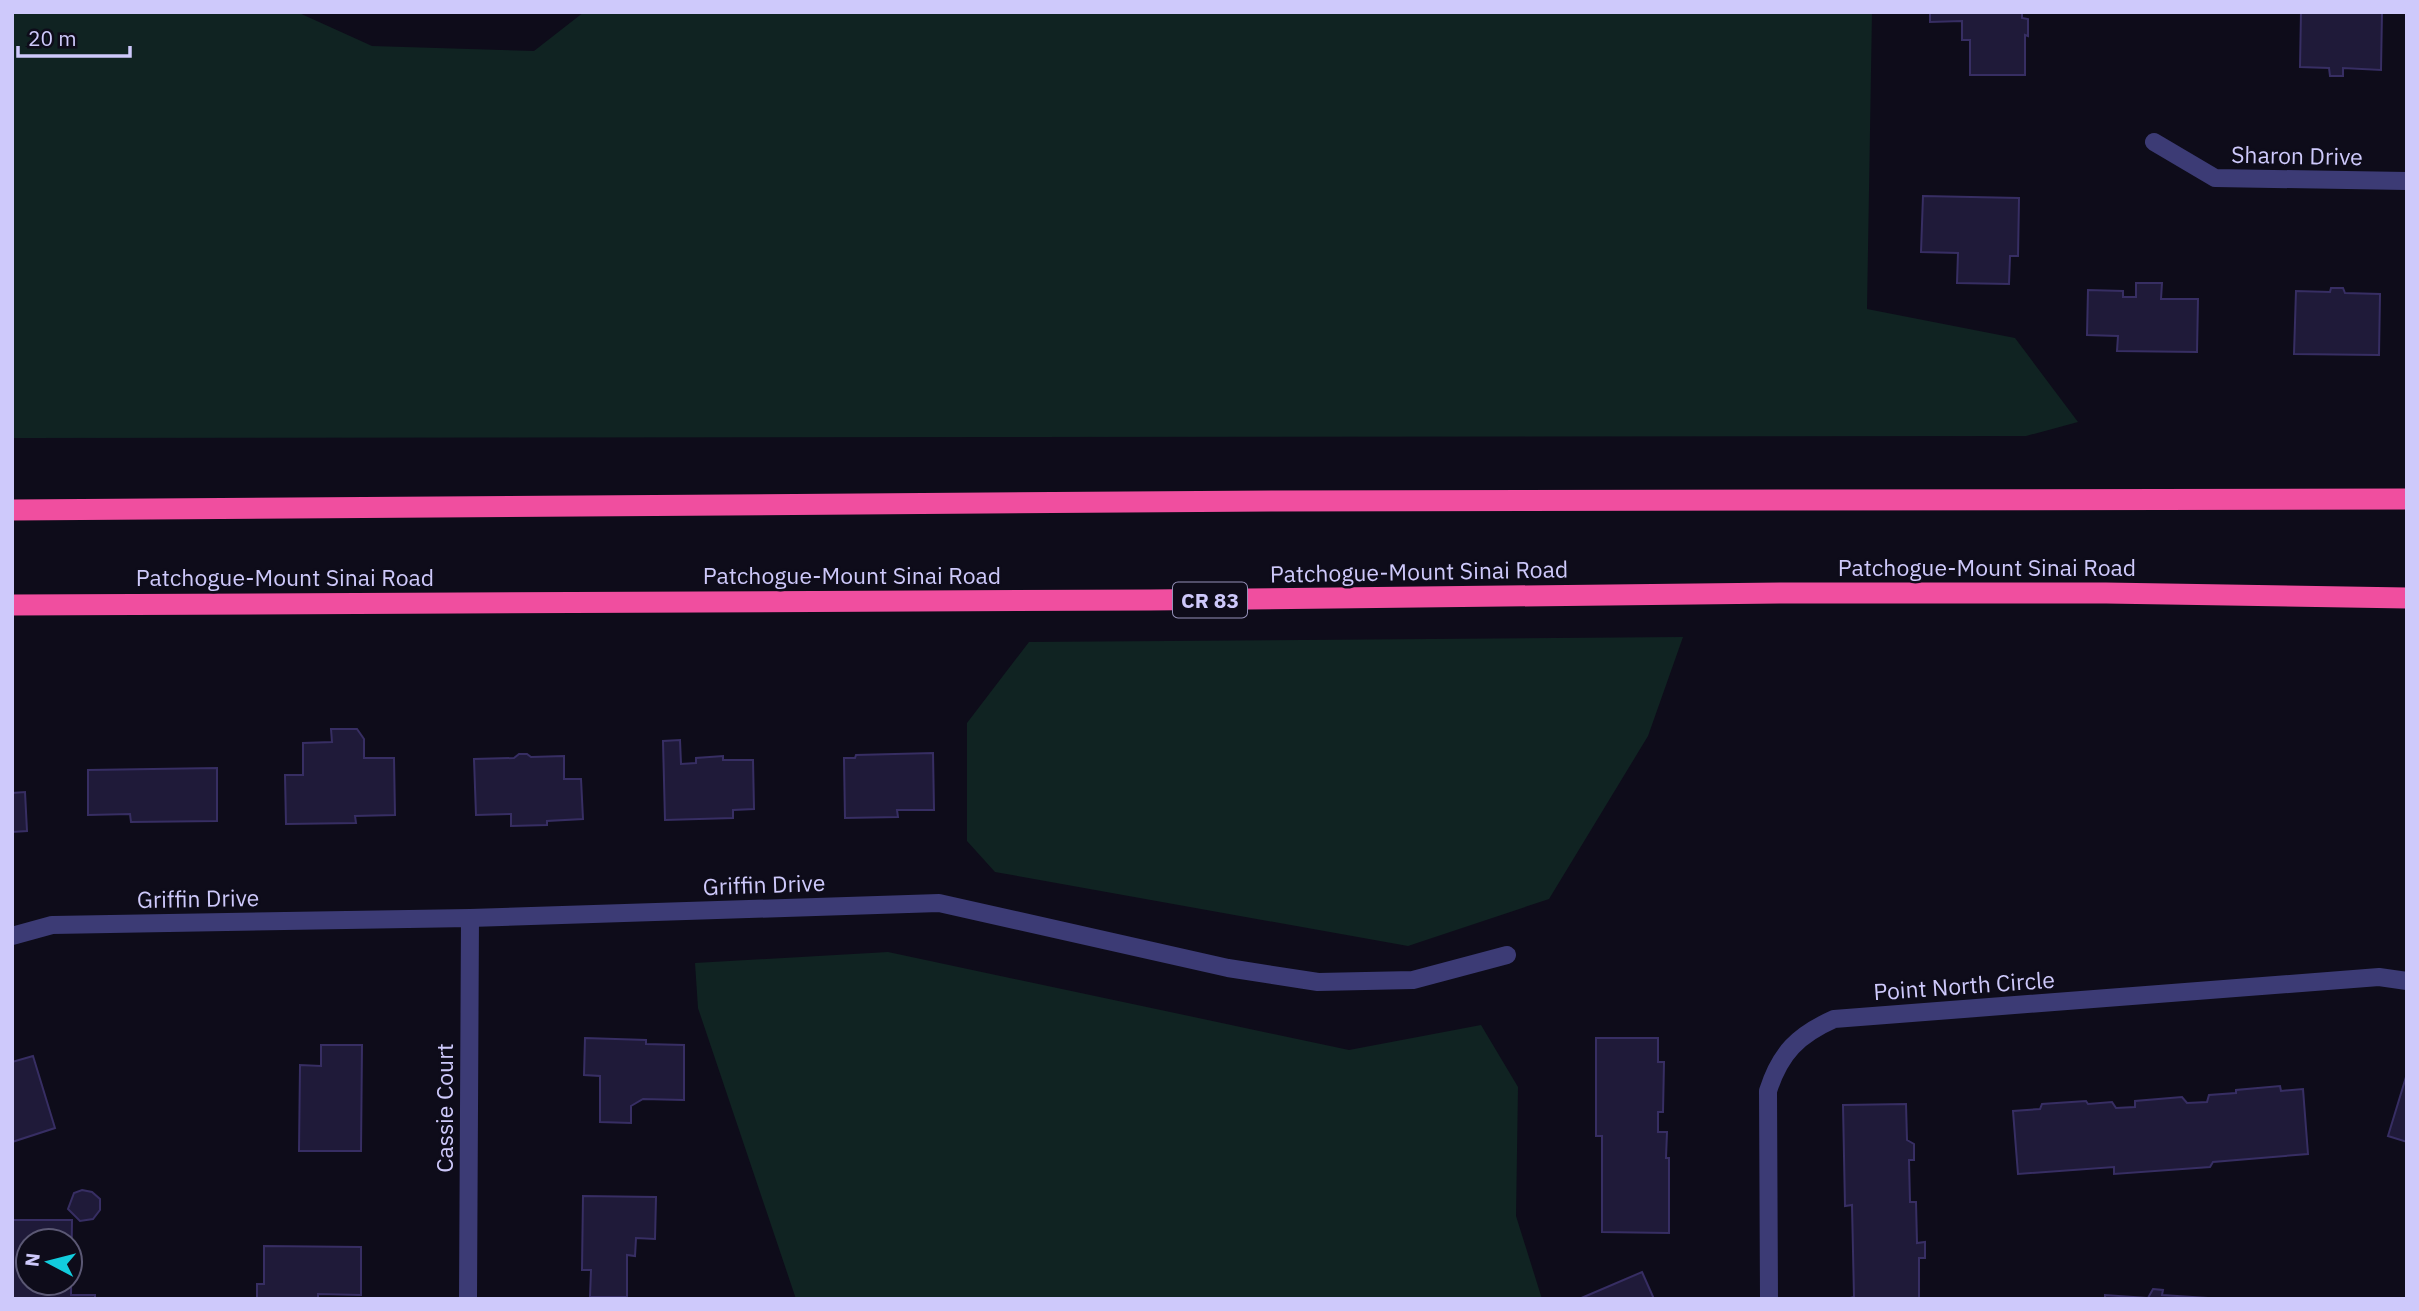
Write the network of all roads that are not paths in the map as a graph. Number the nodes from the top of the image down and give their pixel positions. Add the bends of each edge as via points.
1 (2154, 142) dead end
2 (2407, 181) edge
3 (2407, 499) edge
4 (12, 510) edge
5 (2407, 598) edge
6 (12, 605) edge
7 (470, 918) junction
8 (12, 936) edge
9 (1507, 955) dead end
10 (2407, 981) edge
11 (468, 1299) edge
12 (1769, 1299) edge

1 - 2 street, Sharon Drive via 2215,178
3 - 4 highway via 1274,500
5 - 6 highway, Patchogue-Mount Sinai Road / CR 83 via 1785,593
7 - 8 street, Griffin Drive via 52,925
7 - 9 street, Griffin Drive via 939,903 1228,968 1318,982 1413,979
7 - 11 street, Cassie Court
10 - 12 street, Point North Circle via 2379,977 1834,1019 1816,1027 1797,1039 1784,1056 1768,1091

